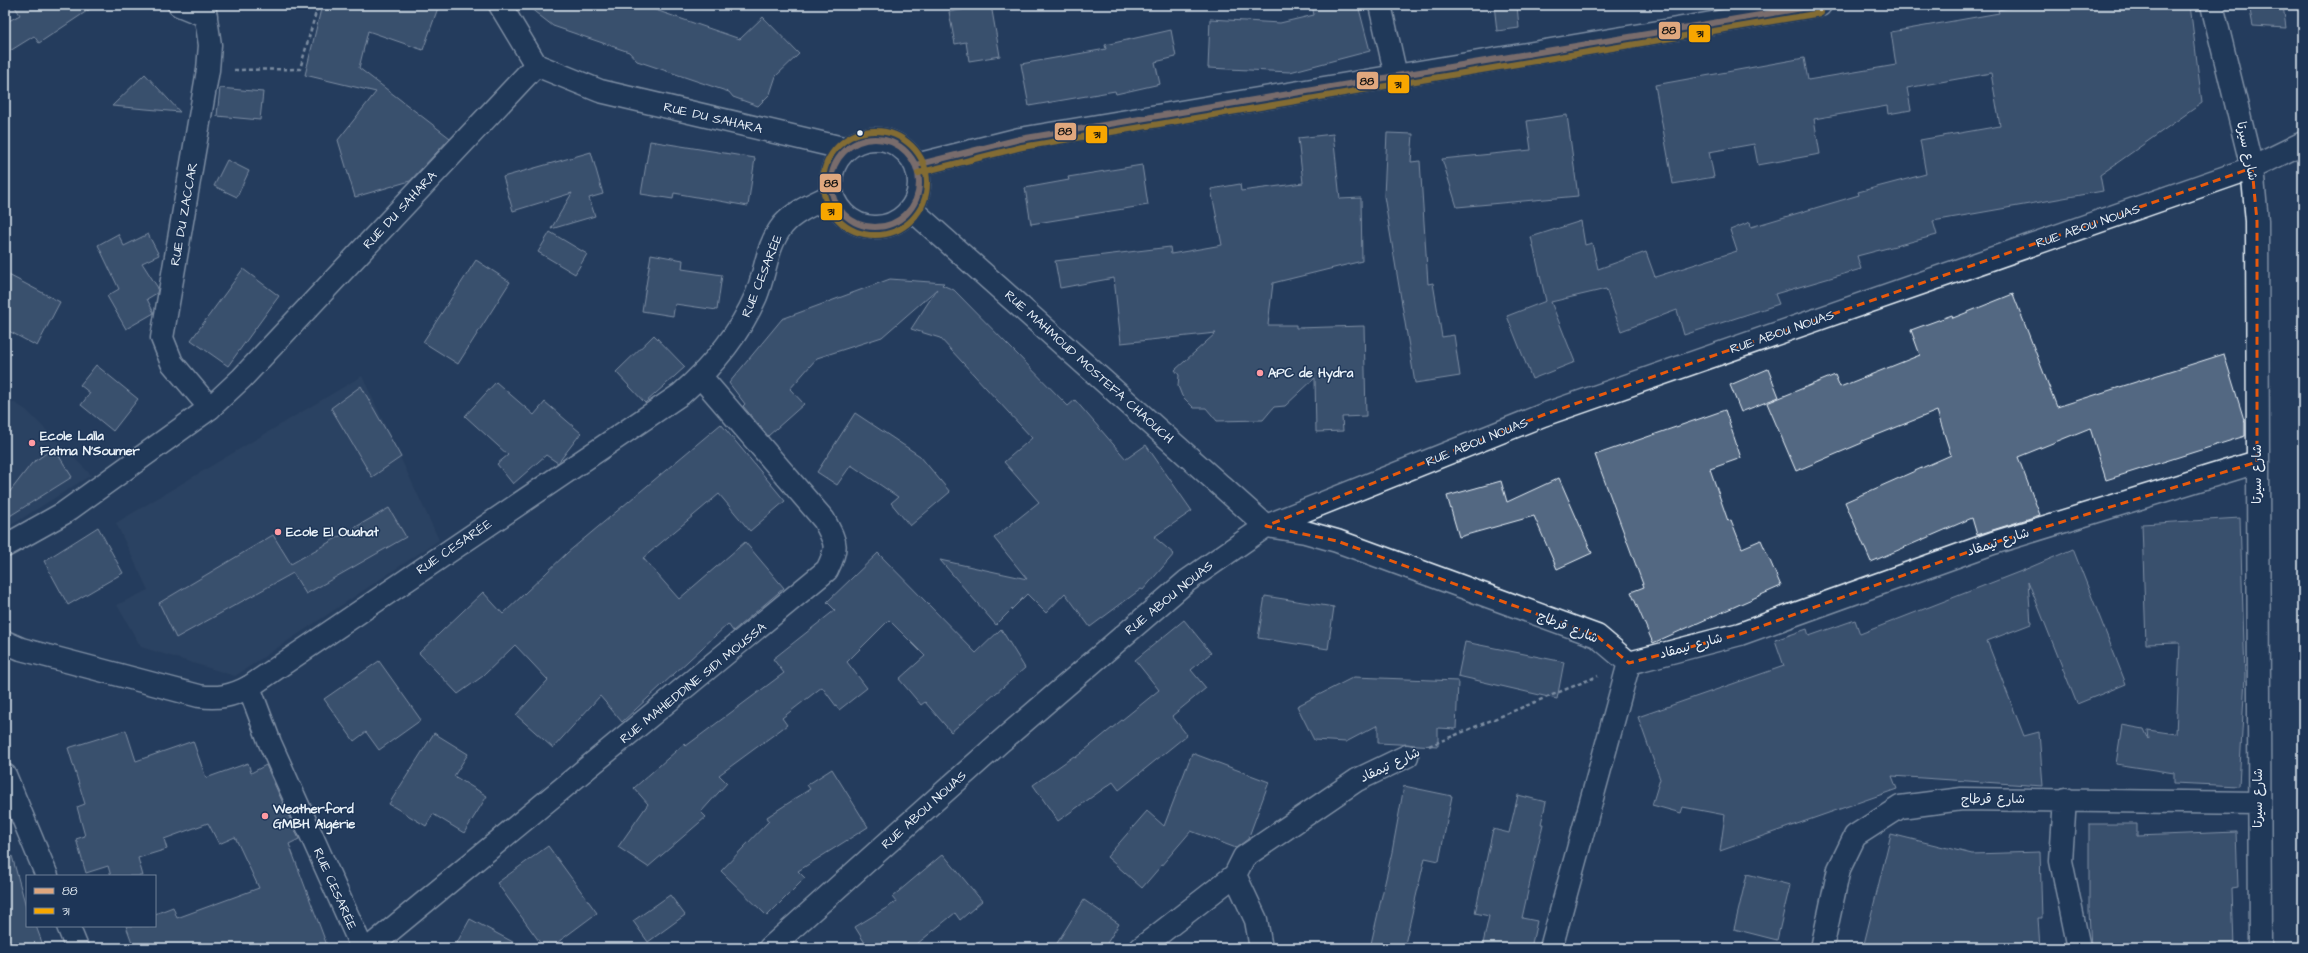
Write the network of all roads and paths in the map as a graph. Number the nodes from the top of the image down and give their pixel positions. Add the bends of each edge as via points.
1 (179, 5) edge
2 (318, 5) edge
3 (500, 5) edge
4 (1380, 5) edge
5 (1820, 5) edge
6 (2212, 5) edge
7 (205, 10) edge
8 (536, 65) junction
9 (208, 70) junction
10 (1396, 76) junction
11 (2303, 143) edge
12 (847, 149) junction
13 (916, 165) junction
14 (2252, 168) junction
15 (832, 195) junction
16 (911, 209) junction
17 (701, 377) junction
18 (210, 408) junction
19 (2257, 462) junction
20 (1266, 526) junction
21 (5, 546) edge
22 (5, 642) edge
23 (1629, 663) junction
24 (249, 686) junction
25 (1407, 756) joint
26 (5, 775) edge
27 (2065, 799) junction
28 (2258, 803) junction
29 (47, 875) edge
30 (1235, 875) junction
31 (68, 927) edge
32 (77, 948) edge
33 (362, 948) edge
34 (369, 948) edge
35 (770, 948) edge
36 (1141, 948) edge
37 (1261, 948) edge
38 (1551, 948) edge
39 (1822, 948) edge
40 (2079, 948) edge
41 (2260, 948) edge

1 - 7 street
2 - 9 path via 300,69
3 - 8 street
4 - 10 street
5 - 10 street
6 - 14 street, شارع سيرتا
7 - 9 street, RUE DU ZACCAR via 210,45
8 - 12 street, RUE DU SAHARA via 600,91
8 - 18 street, RUE DU SAHARA via 242,378
9 - 18 street, RUE DU ZACCAR via 162,338 172,363
10 - 13 street via 1020,139
11 - 14 street, RUE ABOU NOUAS
12 - 13 street via 868,139 882,139 902,148
12 - 15 street via 836,162 831,178
13 - 16 street via 920,180 918,195
14 - 19 street, شارع سيرتا via 2257,221
14 - 20 street, RUE ABOU NOUAS via 1543,415
15 - 16 street via 838,208 848,218 860,225 875,228 889,226 902,219
15 - 17 street, RUE CESARÉE via 796,214 784,225 768,253 746,317 718,358
16 - 20 street, RUE MAHMOUD MOSTEFA CHAOUCH
17 - 24 street, RUE CESARÉE via 681,394
17 - 34 street, RUE MAHIEDDINE SIDI MOUSSA via 824,520 832,536 835,553 827,570
18 - 21 street, RUE DU SAHARA via 64,513
19 - 23 street, شارع تيمقاد via 1993,543 1740,634
19 - 28 street, شارع سيرتا
20 - 23 street, شارع قرطاج via 1305,532 1337,541 1597,636
20 - 35 street, RUE ABOU NOUAS via 1186,581 999,743
22 - 24 street via 21,649 199,696 222,697
23 - 25 path, شارع تيمقاد
23 - 38 street
24 - 33 street, RUE CESARÉE via 270,743
25 - 30 street, شارع تيمقاد via 1356,780 1244,857
26 - 29 street
27 - 28 street, شارع قرطاج
27 - 39 street, شارع قرطاج via 1962,799 1900,807 1855,836 1839,869
27 - 40 street via 2061,861
28 - 41 street, شارع سيرتا
30 - 36 street
30 - 37 street via 1256,920
31 - 32 street

